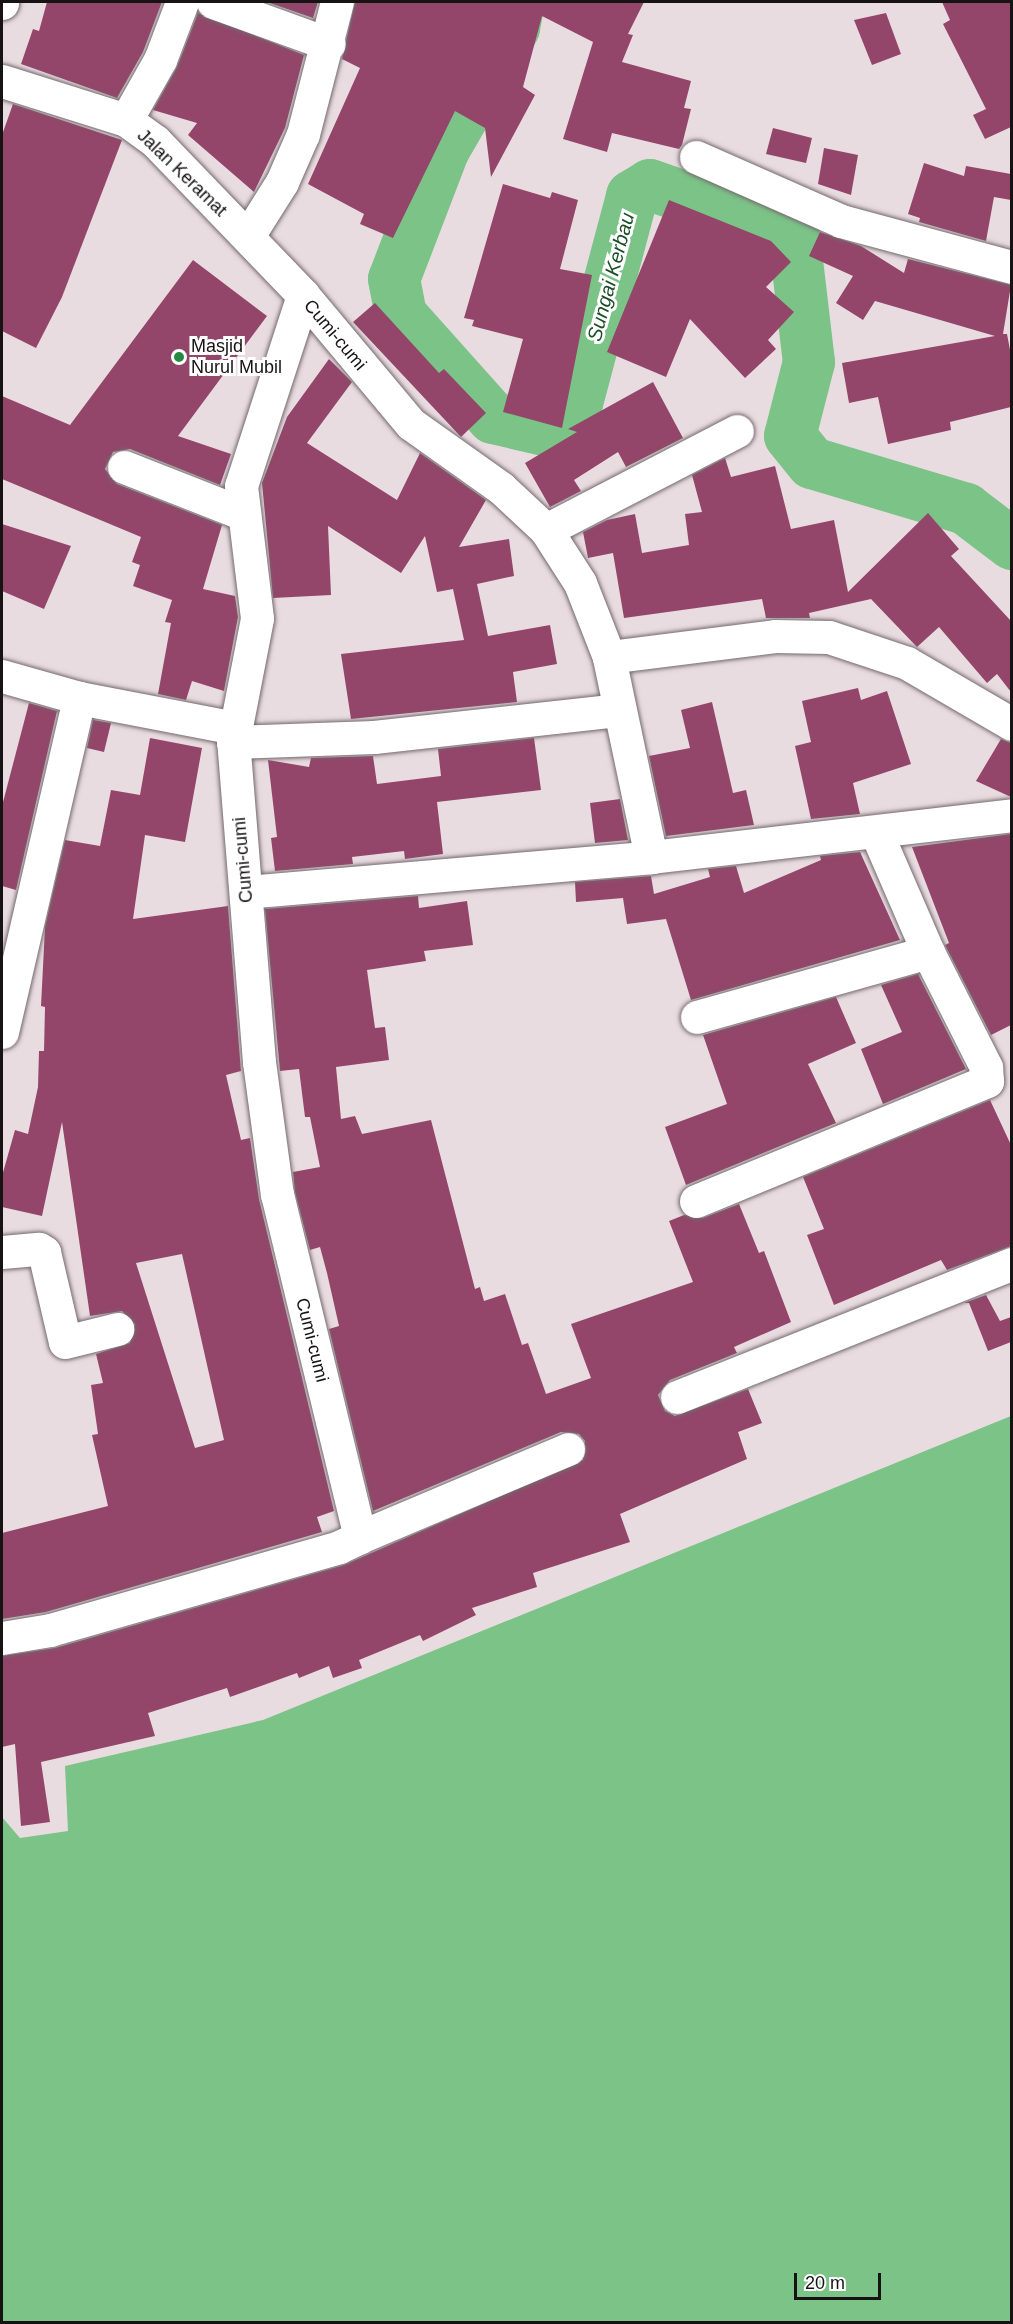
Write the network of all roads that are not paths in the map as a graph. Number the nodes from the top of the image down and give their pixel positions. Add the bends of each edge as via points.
1 (182, 2) edge
2 (213, 2) edge
3 (337, 2) edge
4 (329, 44) junction
5 (2, 81) edge
6 (126, 120) junction
7 (696, 157) dead end
8 (248, 236) junction
9 (1011, 267) edge
10 (303, 295) junction
11 (737, 431) dead end
12 (123, 467) dead end
13 (244, 514) junction
14 (546, 530) junction
15 (609, 657) junction
16 (2, 676) edge
17 (79, 698) junction
18 (620, 710) junction
19 (1011, 724) edge
20 (234, 735) junction
21 (1011, 815) edge
22 (877, 834) junction
23 (651, 857) junction
24 (246, 892) junction
25 (928, 952) junction
26 (697, 1017) dead end
27 (2, 1032) edge
28 (696, 1201) dead end
29 (2, 1252) edge
30 (1011, 1264) edge
31 (117, 1329) dead end
32 (677, 1397) dead end
33 (568, 1449) dead end
34 (360, 1537) junction
35 (2, 1638) edge

1 - 6 street via 160,60
2 - 4 street
3 - 4 street
4 - 8 street via 303,134 282,182
5 - 6 street, Jalan Keramat
6 - 8 street, Jalan Keramat via 155,141
7 - 9 street via 841,221
8 - 10 street, Jalan Keramat
10 - 13 street, Cumi-cumi via 245,464 241,486
10 - 14 street, Cumi-cumi via 411,424 501,488
11 - 14 street
12 - 13 street
13 - 20 street, Cumi-cumi via 257,618
14 - 15 street, Cumi-cumi via 580,583
15 - 18 street, Cumi-cumi
15 - 19 street via 775,636 830,637 907,663
16 - 17 street
17 - 20 street
17 - 27 street
18 - 20 street via 374,737
18 - 23 street, Cumi-cumi
20 - 24 street, Cumi-cumi
21 - 22 street
22 - 23 street
22 - 25 street
23 - 24 street
24 - 34 street, Cumi-cumi via 259,1062 277,1195
25 - 26 street
25 - 28 street via 986,1068 987,1081
29 - 31 street via 44,1252 65,1342
30 - 32 street
33 - 34 street
34 - 35 street via 339,1547 50,1630

